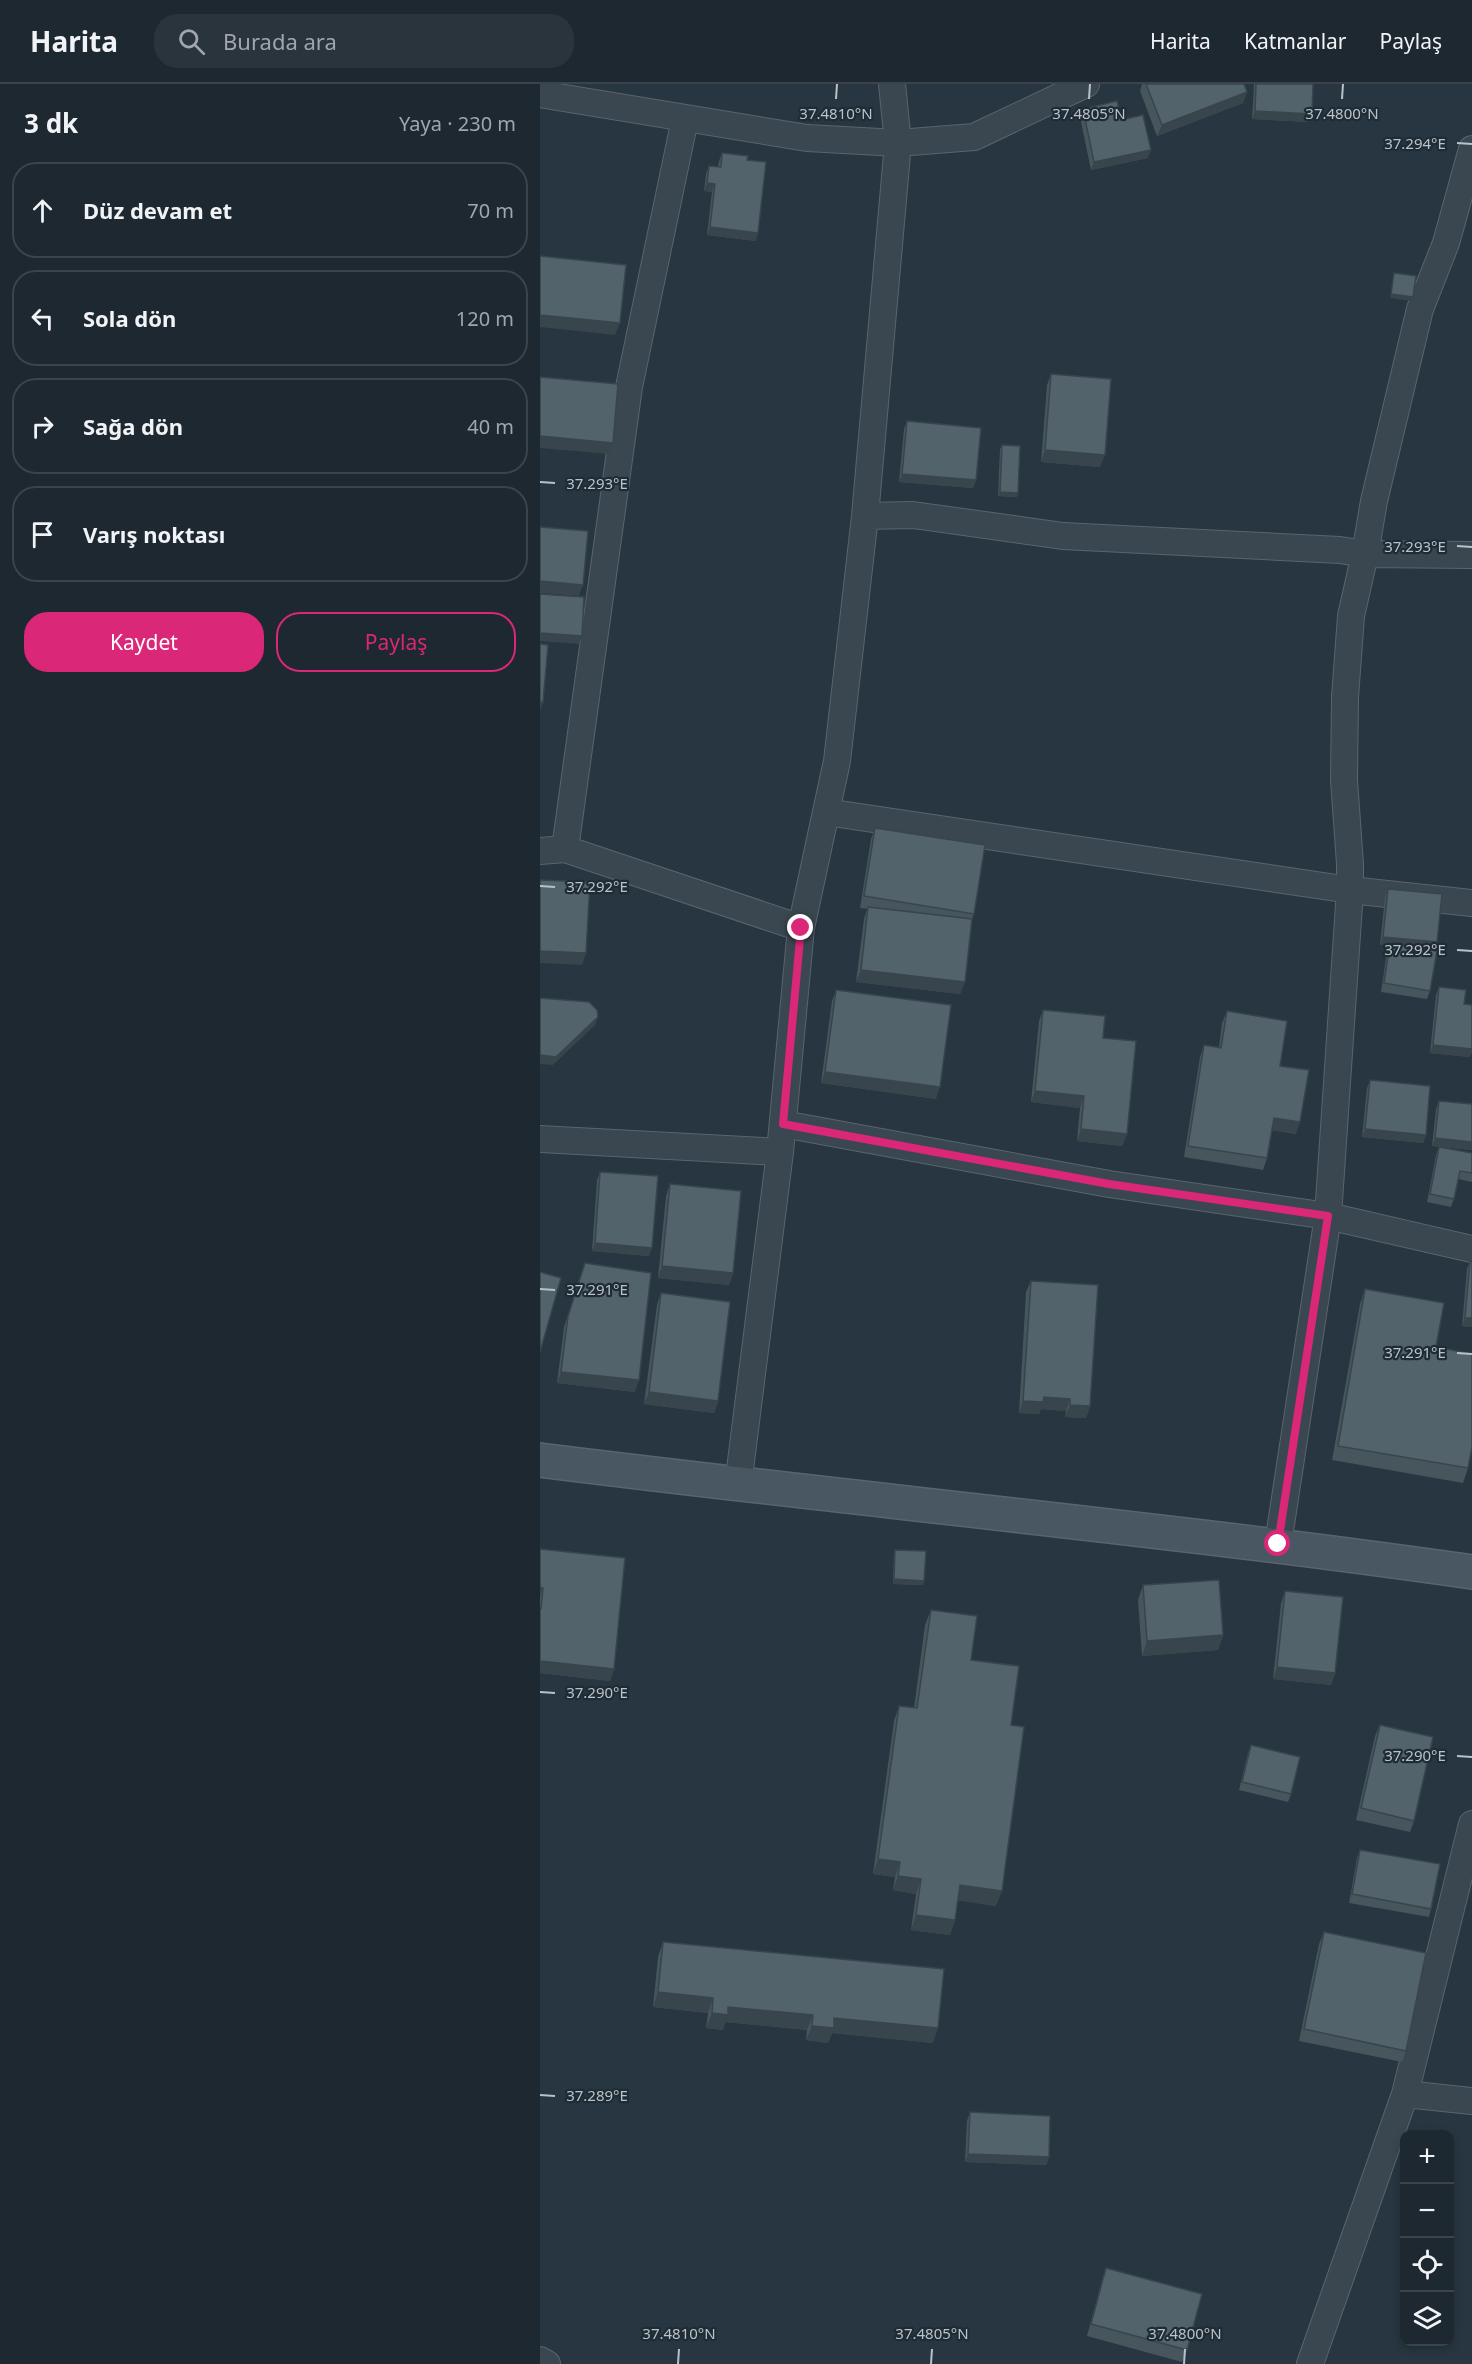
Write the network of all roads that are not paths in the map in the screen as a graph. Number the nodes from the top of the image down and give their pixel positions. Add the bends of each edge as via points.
1 (892, 84) edge
2 (1086, 84) edge
3 (540, 94) edge
4 (685, 119) junction
5 (898, 143) junction
6 (1472, 149) edge
7 (865, 516) junction
8 (1365, 554) junction
9 (1472, 555) edge
10 (826, 812) junction
11 (565, 849) junction
12 (540, 851) edge
13 (1350, 890) junction
14 (1472, 903) edge
15 (801, 928) junction
16 (783, 1124) junction
17 (540, 1139) edge
18 (780, 1152) junction
19 (1328, 1216) junction
20 (1472, 1249) edge
21 (540, 1460) edge
22 (738, 1485) junction
23 (1278, 1544) junction
24 (1472, 1572) edge
25 (1472, 1824) edge
26 (1468, 1862) edge
27 (1405, 2094) junction
28 (1472, 2101) edge
29 (540, 2360) edge
30 (547, 2364) edge
31 (1310, 2364) edge

1 - 5 street
2 - 5 street via 974,137
3 - 4 street
4 - 5 street via 807,138
4 - 11 street via 629,387
5 - 7 street
6 - 8 street via 1446,243 1420,309
7 - 8 street via 913,515 1063,536
7 - 10 street via 837,761
8 - 9 street
8 - 13 street via 1351,616 1345,697 1344,780
10 - 13 street
10 - 15 street
11 - 12 street
11 - 15 street
13 - 14 street
13 - 19 street
15 - 16 street
16 - 18 street
16 - 19 street via 1109,1184
17 - 18 street
18 - 22 street
19 - 20 street
19 - 23 street
21 - 22 street
22 - 23 street
23 - 24 street
25 - 26 street
26 - 27 street
27 - 28 street
27 - 31 street
29 - 30 street

